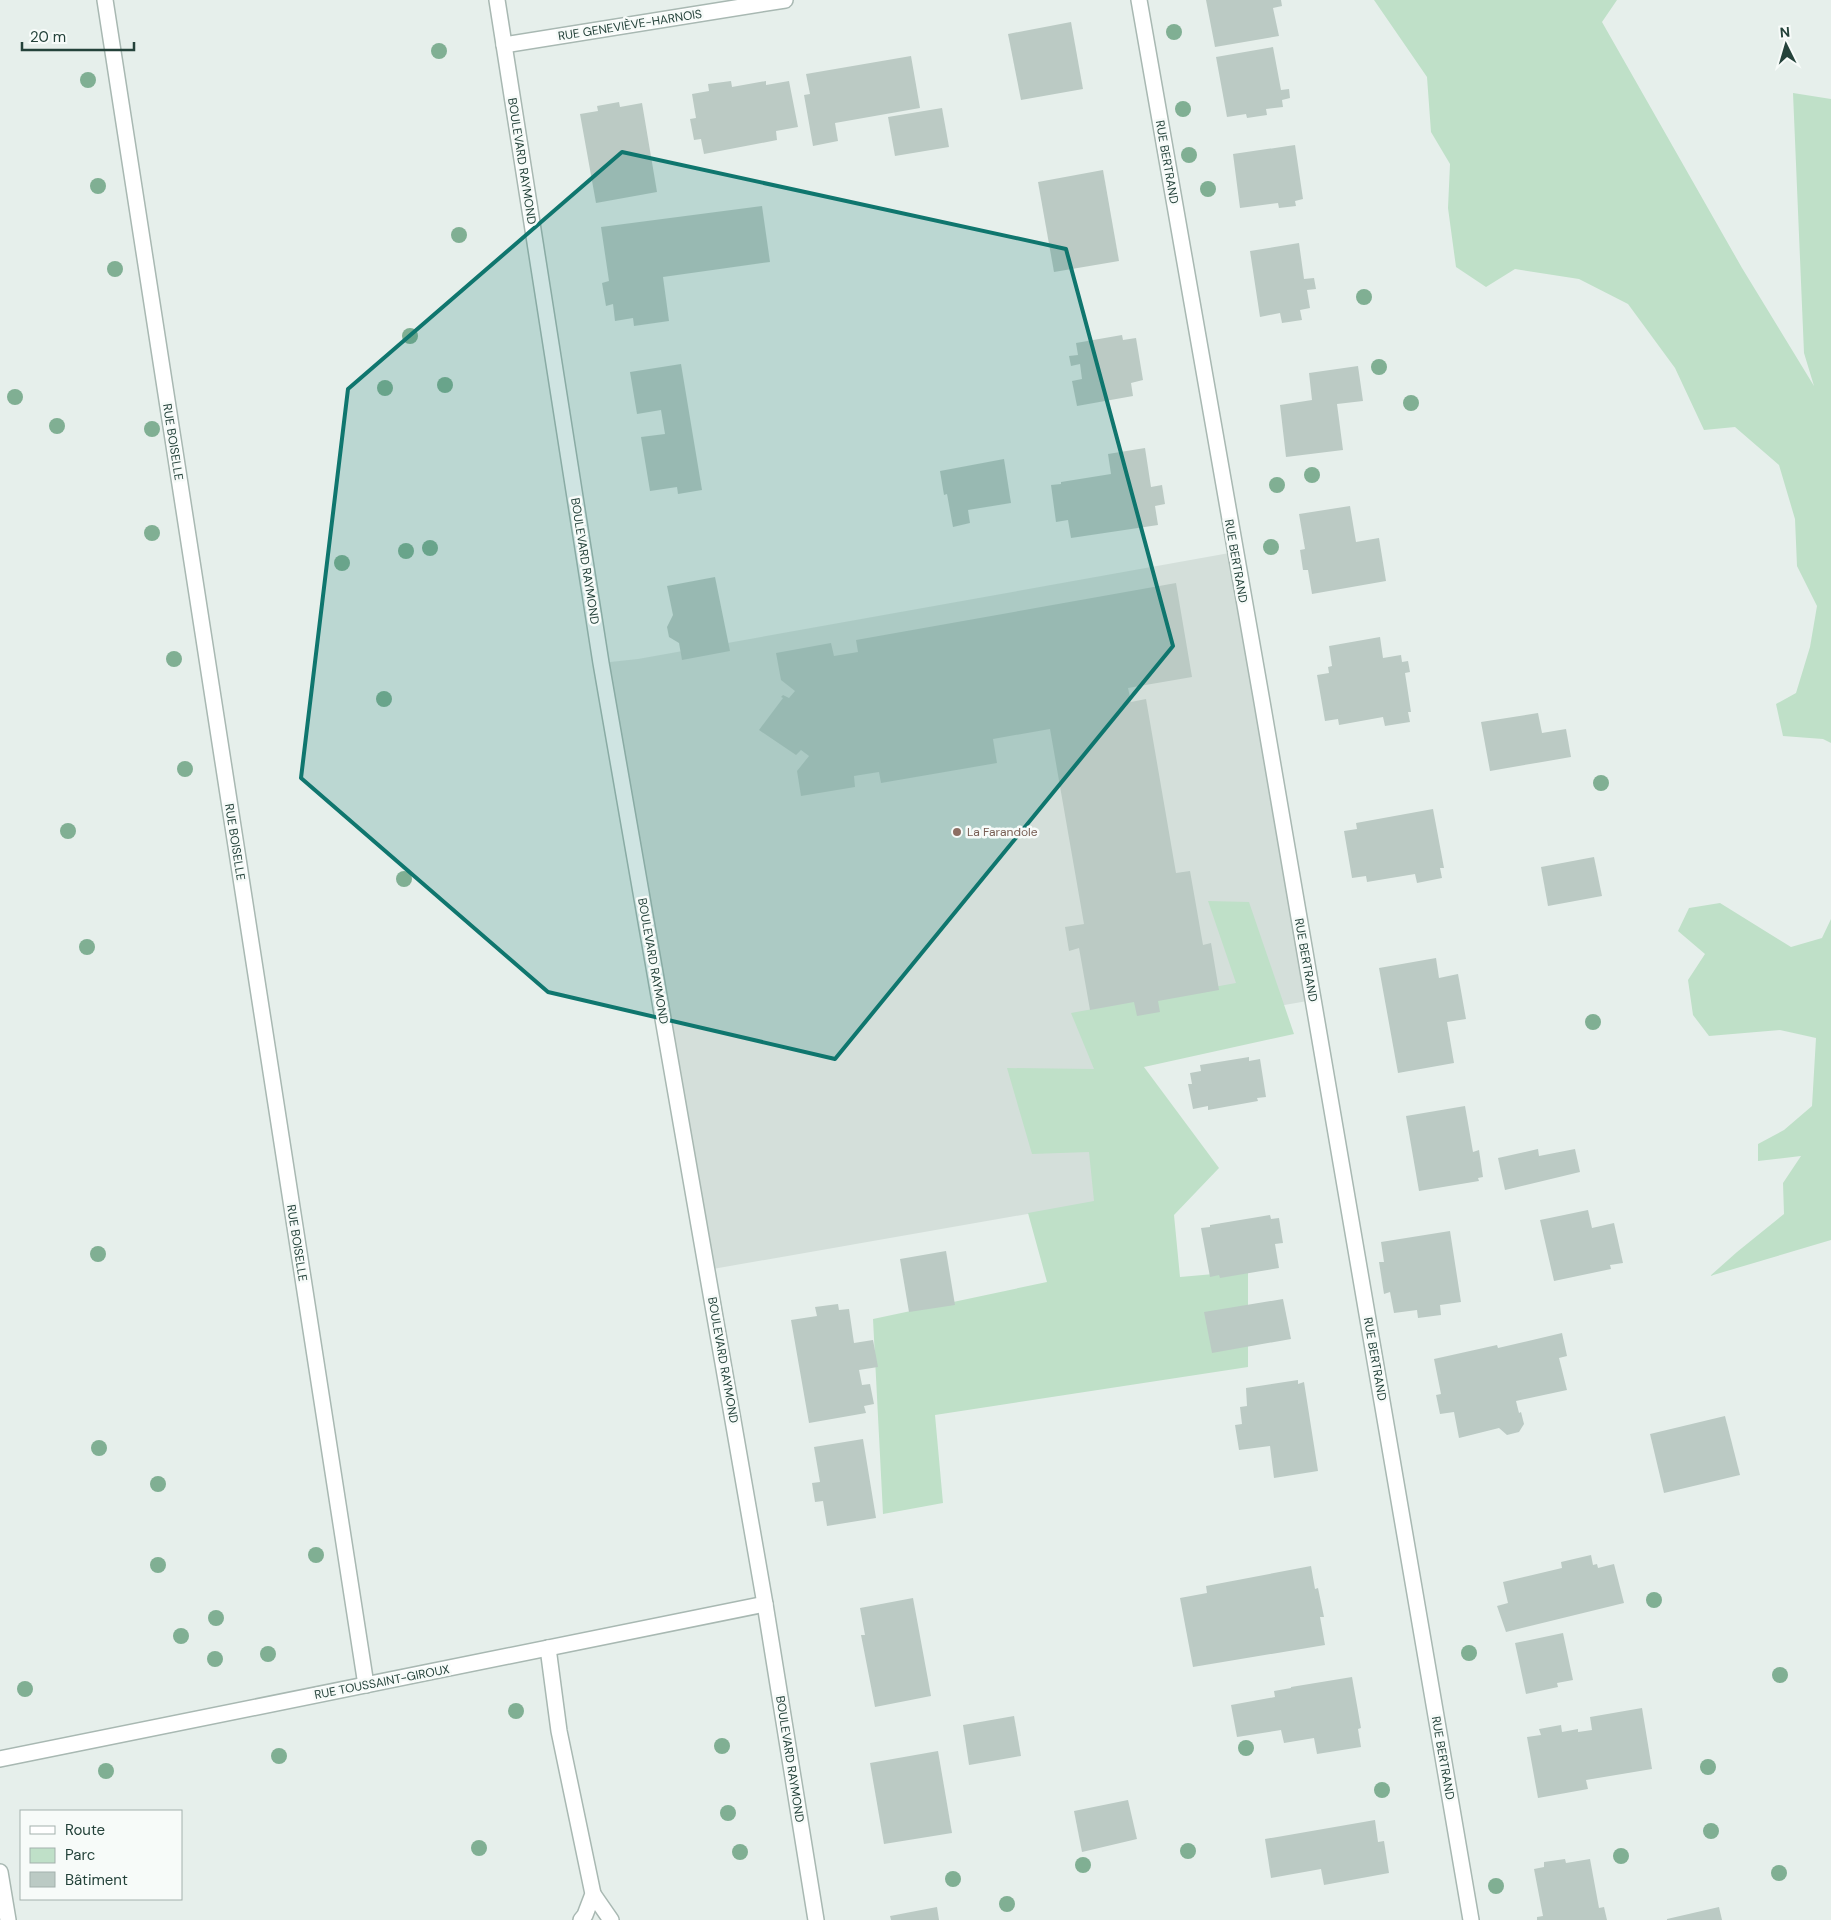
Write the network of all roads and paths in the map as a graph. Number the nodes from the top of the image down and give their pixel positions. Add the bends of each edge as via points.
1 (104, 0) edge
2 (497, 0) edge
3 (785, 0) edge
4 (1139, 0) edge
5 (504, 45) junction
6 (764, 1604) junction
7 (548, 1648) junction
8 (366, 1685) junction
9 (0, 1759) edge
10 (0, 1872) edge
11 (593, 1894) junction
12 (8, 1920) edge
13 (581, 1920) edge
14 (611, 1920) edge
15 (816, 1920) edge
16 (1471, 1920) edge

1 - 8 street, RUE BOISELLE
2 - 5 street, BOULEVARD RAYMOND
3 - 5 street, RUE GENEVIÈVE-HARNOIS
4 - 16 street, RUE BERTRAND
5 - 6 street, BOULEVARD RAYMOND via 603,672
6 - 7 street, RUE TOUSSAINT-GIROUX
6 - 15 street, BOULEVARD RAYMOND
7 - 8 street, RUE TOUSSAINT-GIROUX
7 - 11 street via 559,1731
8 - 9 street, RUE TOUSSAINT-GIROUX
10 - 12 street
11 - 13 street
11 - 14 street

